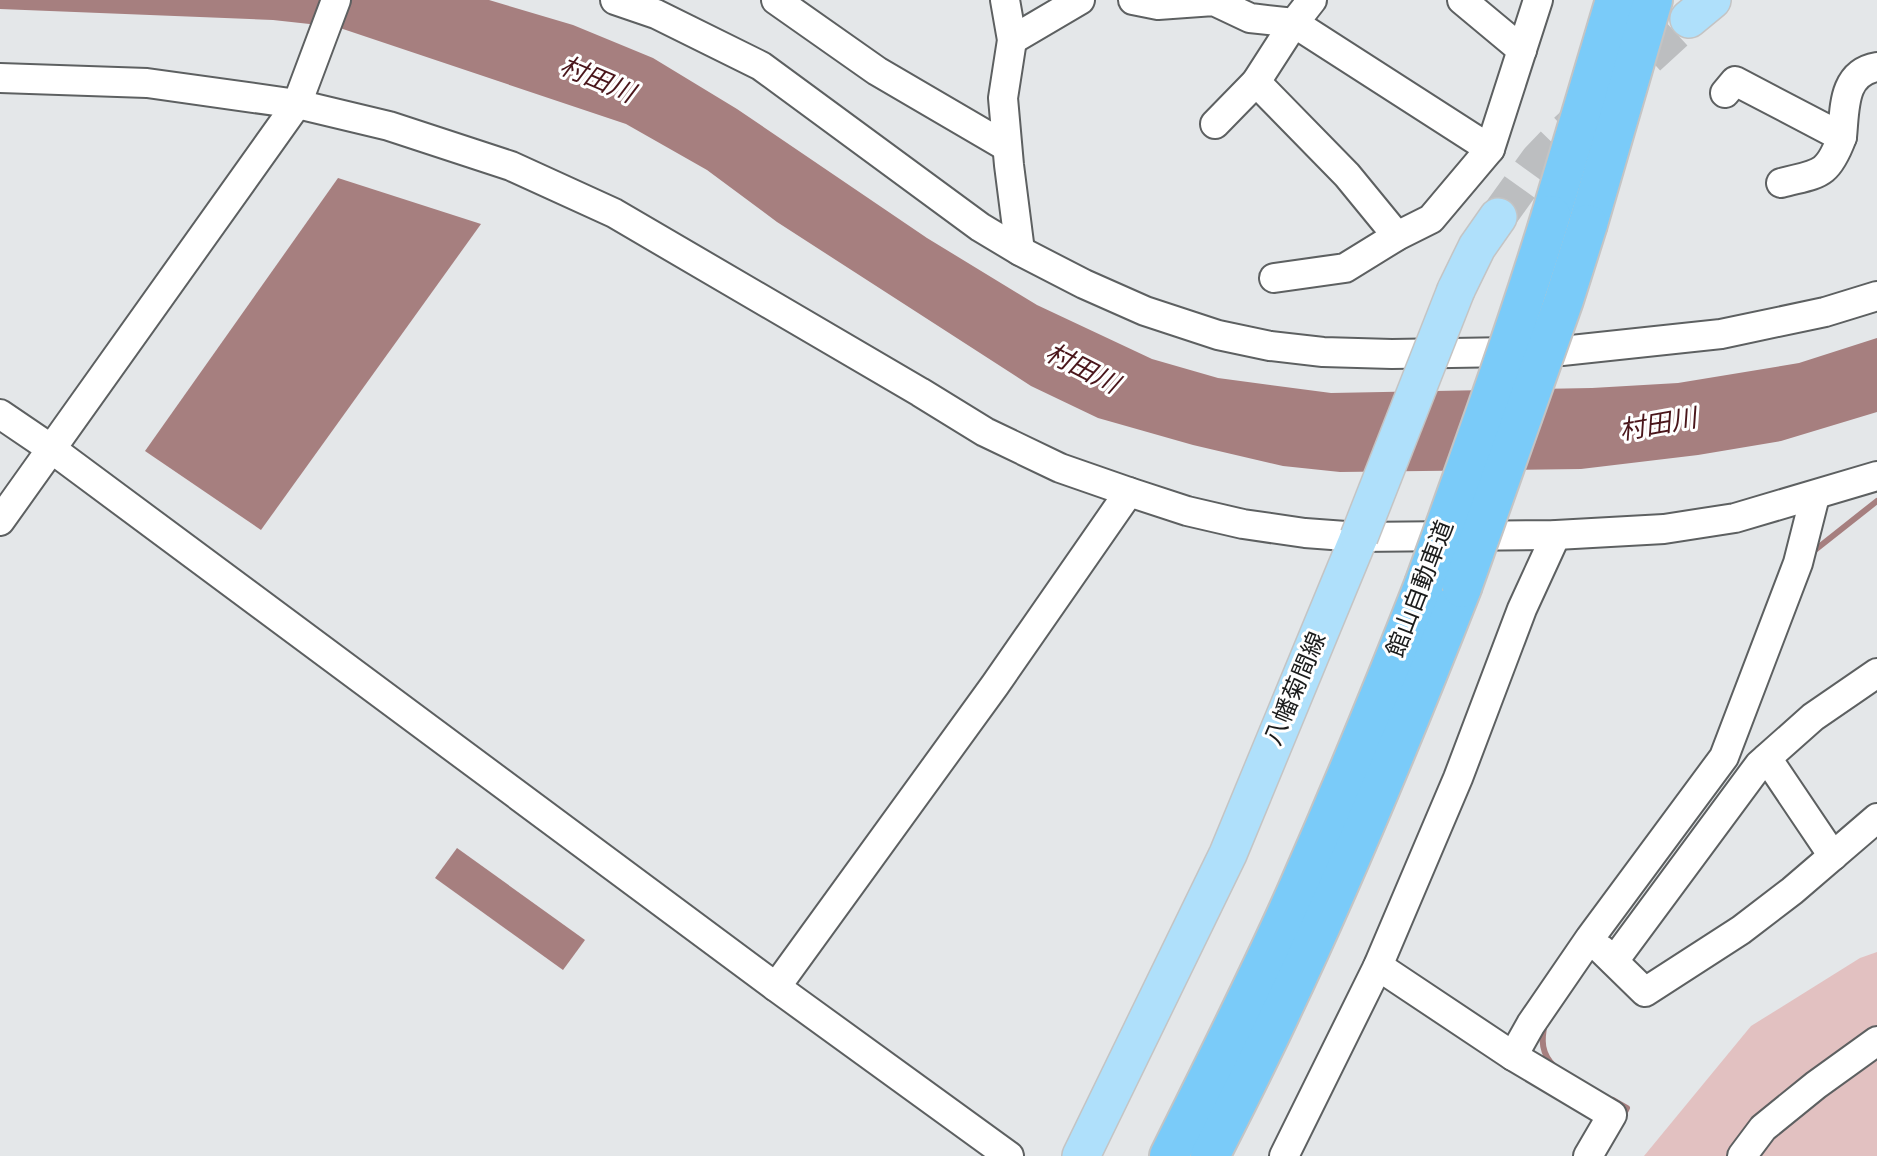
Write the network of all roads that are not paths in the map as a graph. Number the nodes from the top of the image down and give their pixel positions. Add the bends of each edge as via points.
1 (336, 0) edge
2 (615, 0) edge
3 (776, 0) edge
4 (1005, 0) edge
5 (1080, 0) edge
6 (1312, 0) edge
7 (1462, 0) edge
8 (1538, 0) edge
9 (1615, 0) edge
10 (1653, 0) edge
11 (1151, 2) edge
12 (819, 12) edge
13 (1294, 23) junction
14 (1012, 40) junction
15 (1522, 50) junction
16 (1877, 67) edge
17 (0, 78) edge
18 (1256, 82) junction
19 (1725, 93) dead end
20 (297, 104) junction
21 (1216, 124) dead end
22 (1842, 137) junction
23 (1007, 147) junction
24 (1490, 149) junction
25 (1781, 183) dead end
26 (1498, 217) tunnel mouth
27 (1570, 219) junction
28 (1397, 236) junction
29 (1020, 251) junction
30 (1274, 278) dead end
31 (1877, 296) edge
32 (0, 414) edge
33 (53, 450) junction
34 (1877, 476) edge
35 (1129, 492) junction
36 (1815, 496) junction
37 (0, 522) edge
38 (1556, 535) junction
39 (1359, 537) junction
40 (1877, 673) edge
41 (1767, 758) junction
42 (1877, 818) edge
43 (1833, 856) junction
44 (1590, 937) junction
45 (1614, 961) junction
46 (1378, 965) junction
47 (776, 987) junction
48 (1877, 1041) edge
49 (1513, 1056) junction
50 (1009, 1156) edge
51 (1081, 1156) edge
52 (1169, 1156) edge
53 (1210, 1156) edge
54 (1284, 1156) edge
55 (1588, 1156) edge
56 (1742, 1156) edge

1 - 20 street
2 - 29 street via 656,14 761,66
3 - 12 street
4 - 14 street
5 - 14 street
6 - 13 street
7 - 15 street
8 - 15 street
9 - 27 highway, 館山自動車道
10 - 27 highway, 館山自動車道
11 - 13 street via 1214,1 1250,18
12 - 23 street via 877,71
13 - 18 street
13 - 24 street
14 - 23 street via 1003,98
15 - 24 street
16 - 22 street via 1865,69 1847,88
17 - 20 street via 147,83
18 - 21 street
18 - 28 street via 1348,175
19 - 22 street via 1735,81
20 - 33 street
20 - 35 street via 461,148 564,189 614,213 985,432 1060,468
22 - 25 street via 1835,156 1821,172
23 - 29 street
24 - 28 street via 1431,219
26 - 39 main road, 八幡菊間線, bridge via 1456,290
27 - 52 highway, 館山自動車道, bridge via 1493,394 1424,584 1297,890
27 - 53 highway, 館山自動車道, bridge via 1559,313 1462,588 1331,904
28 - 30 street via 1345,268
29 - 31 street via 1144,311 1218,335 1323,352 1562,351 1721,334
32 - 33 street
33 - 37 street
33 - 47 street
34 - 36 street
35 - 39 street via 1243,524
35 - 47 street
36 - 38 street via 1735,518 1664,529
36 - 44 street via 1798,563 1724,757
38 - 39 street
38 - 46 street
39 - 51 main road, 八幡菊間線 via 1228,854
40 - 41 street via 1812,717
41 - 43 street
41 - 45 street
42 - 43 street
43 - 45 street via 1741,930 1645,992
44 - 45 street
44 - 49 street
46 - 49 street
46 - 54 street
47 - 50 street
48 - 56 street via 1763,1128
49 - 55 street via 1612,1115

